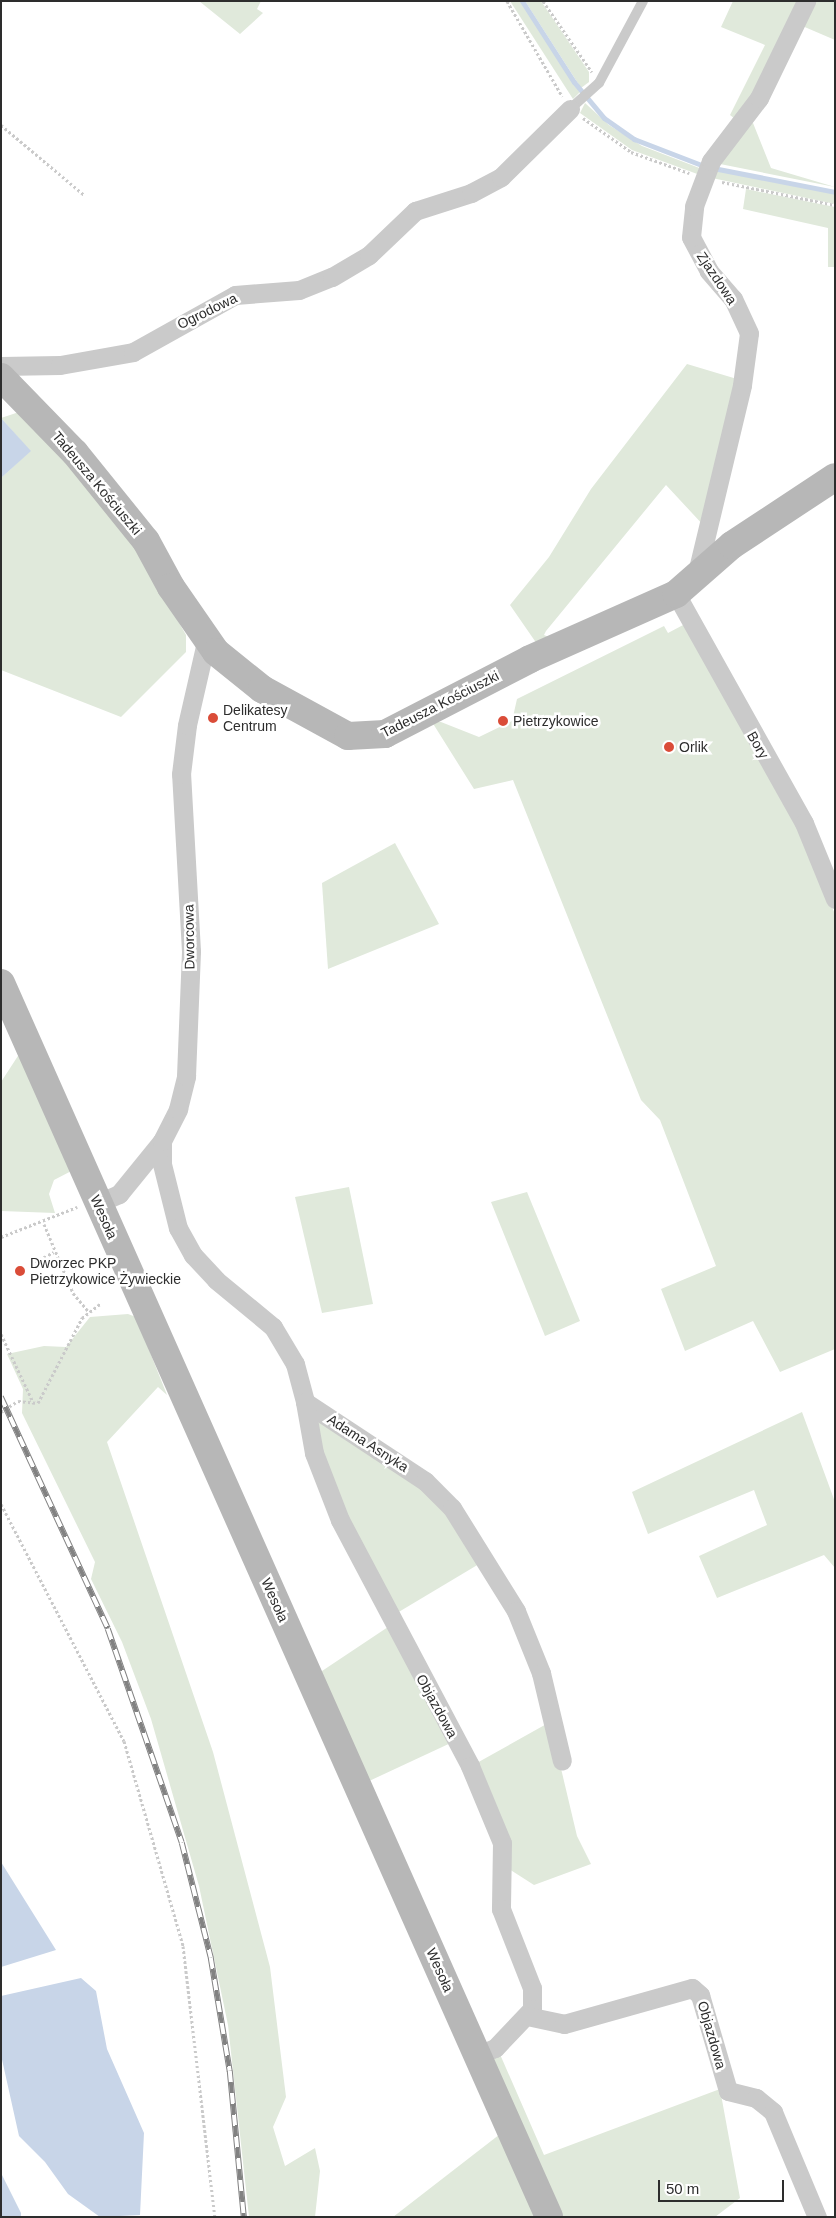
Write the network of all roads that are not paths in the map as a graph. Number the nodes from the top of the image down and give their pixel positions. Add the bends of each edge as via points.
1 (643, 1) edge
2 (806, 1) edge
3 (573, 106) joint
4 (1, 366) edge
5 (1, 377) edge
6 (835, 477) edge
7 (686, 585) junction
8 (206, 642) junction
9 (835, 899) edge
10 (1, 983) edge
11 (162, 1141) junction
12 (88, 1205) junction
13 (305, 1402) junction
14 (562, 1761) dead end
15 (527, 2016) junction
16 (477, 2055) junction
17 (550, 2217) edge
18 (817, 2217) edge

1 - 3 lane via 596,85
2 - 7 street, Zjazdowa via 759,98 706,172 694,206 691,236 710,271 733,299 749,333 742,385
3 - 4 street, Ogrodowa via 501,177 471,193 415,211 369,255 332,277 299,290 235,295 133,352 60,365
5 - 8 main road, Tadeusza Kościuszki via 75,453 146,541
6 - 7 main road, Tadeusza Kościuszki via 732,545
7 - 8 main road, Tadeusza Kościuszki via 530,659 385,734 367,738 348,736 315,721 245,677
7 - 9 street, Bory via 804,824
8 - 11 street, Dworcowa via 187,725 181,774 191,951 186,1076 178,1109
10 - 12 main road, Wesoła
11 - 12 street, Dworcowa via 119,1194
11 - 13 street via 162,1164 178,1228 193,1255 216,1280 273,1327 295,1364
12 - 16 main road, Wesoła
13 - 14 street, Adama Asnyka via 425,1481 452,1508 516,1611 541,1673
13 - 15 street, Objazdowa via 314,1453 363,1570 490,1808 502,1843 501,1909 532,1988 532,2009
15 - 16 street via 495,2048
15 - 18 street, Objazdowa via 564,2024 692,1988 700,1995 728,2091 756,2098 773,2112
16 - 17 main road, Wesoła

